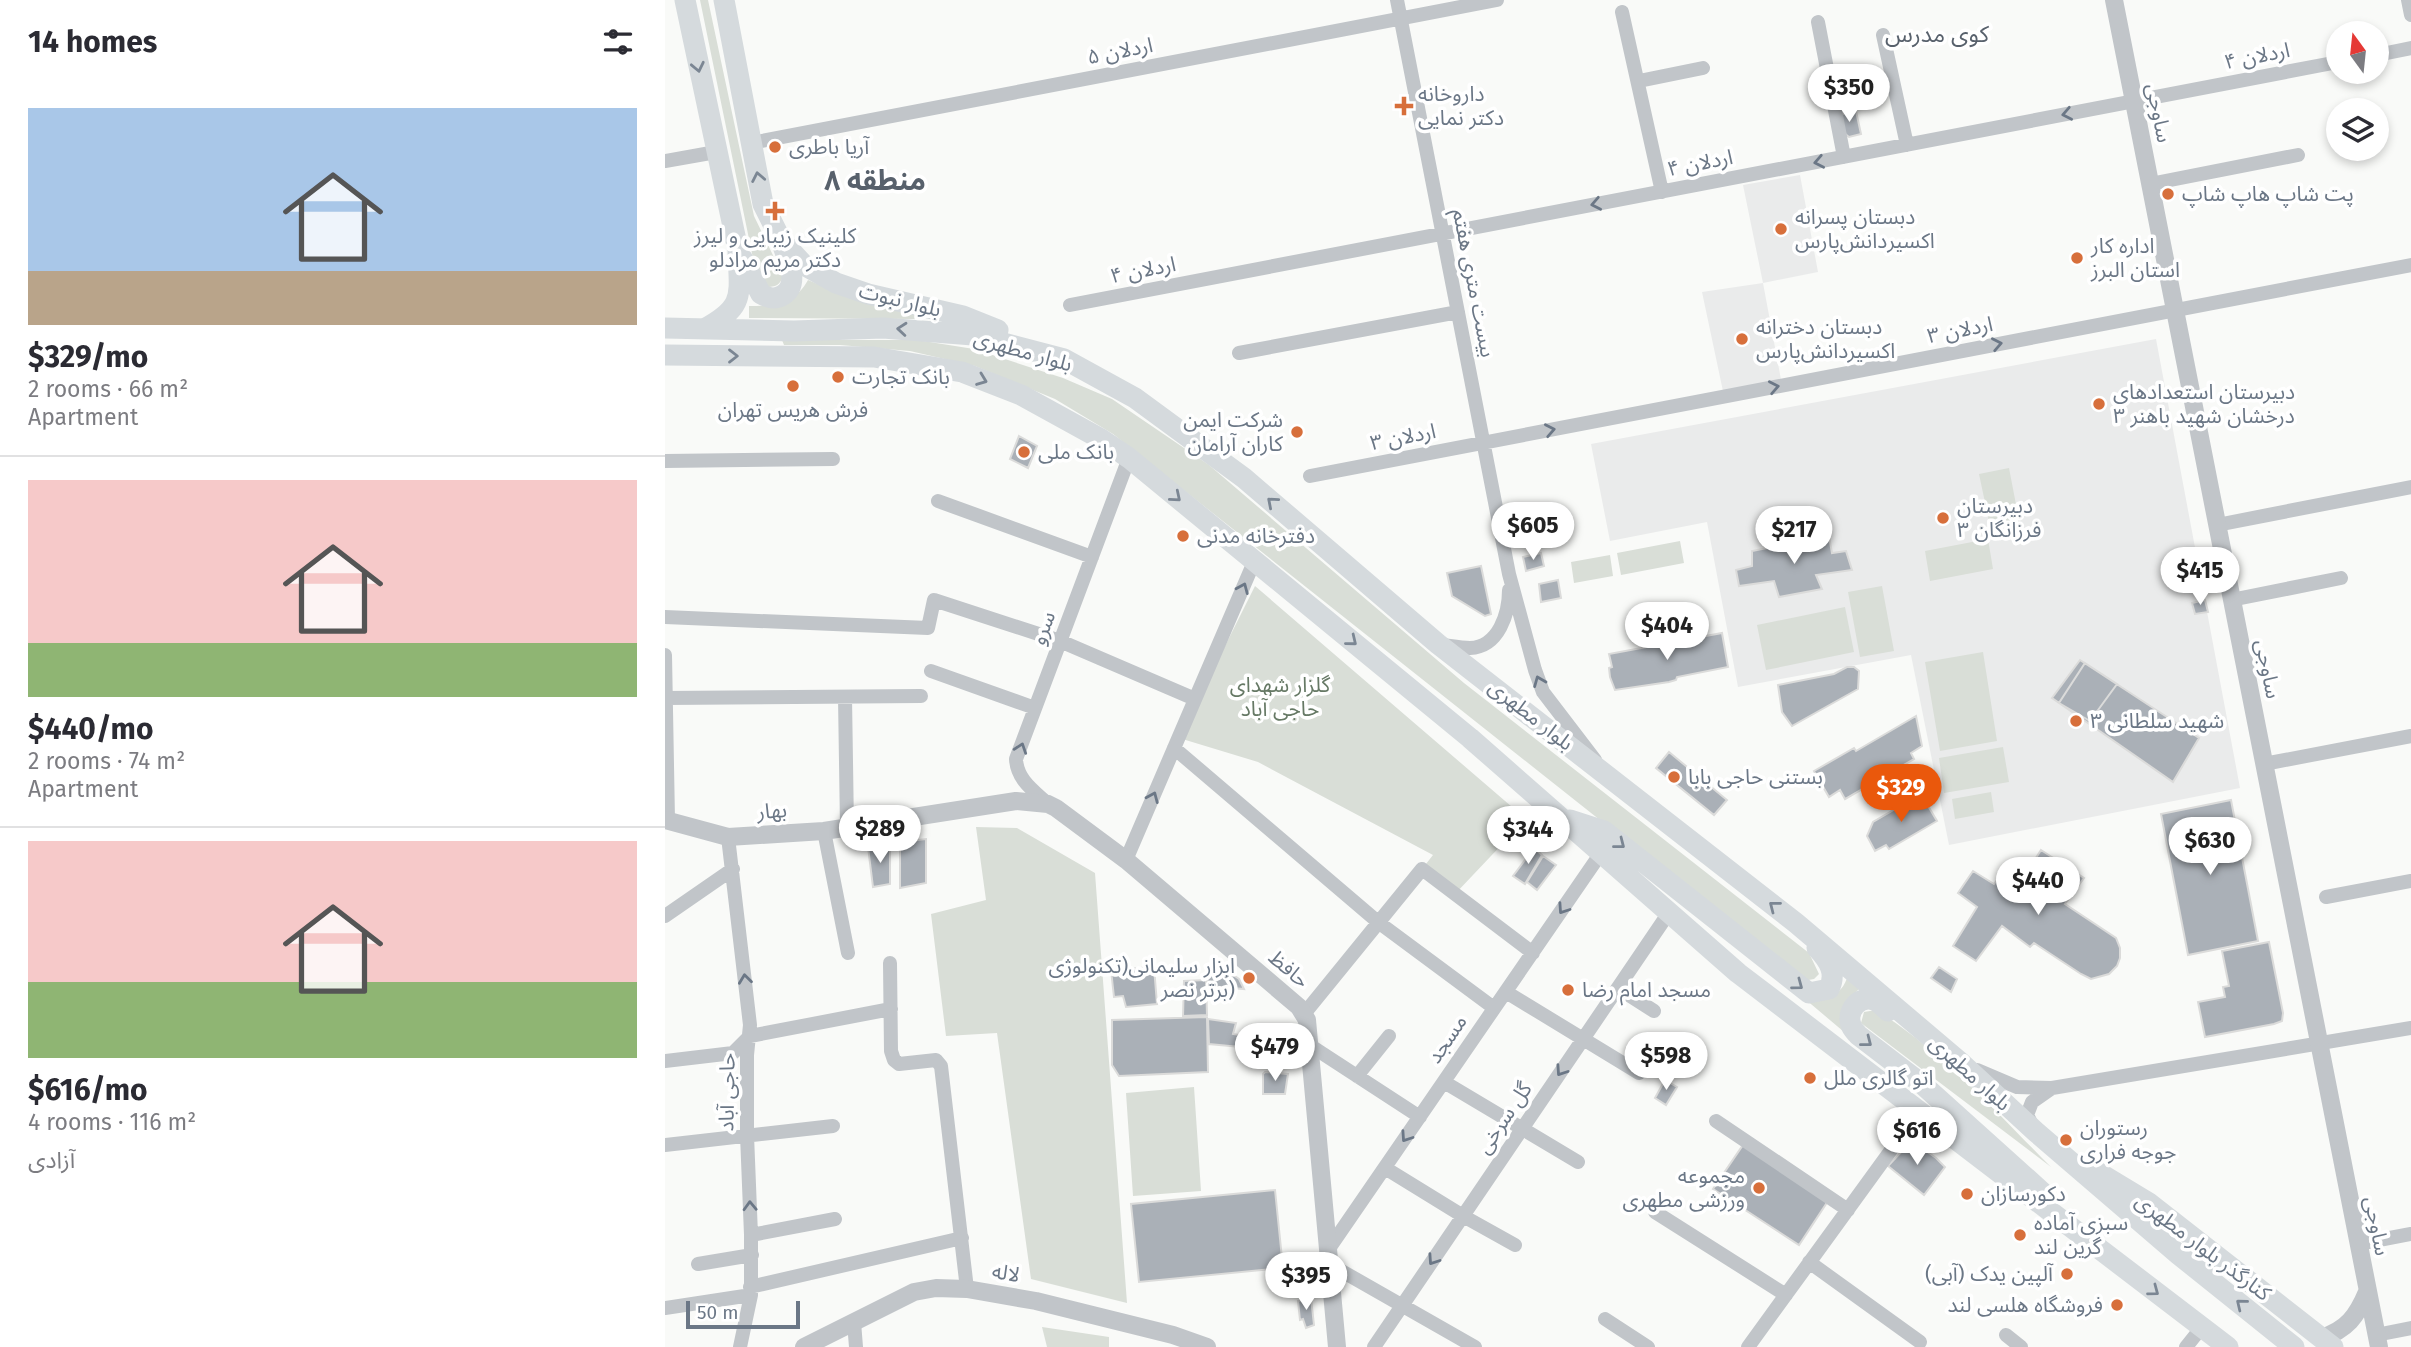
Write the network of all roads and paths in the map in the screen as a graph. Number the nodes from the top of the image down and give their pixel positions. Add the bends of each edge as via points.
1 (685, 0) edge
2 (724, 0) edge
3 (1397, 0) edge
4 (1497, 0) edge
5 (2114, 0) edge
6 (2408, 0) edge
7 (1622, 12) dead end
8 (2411, 15) edge
9 (1401, 19) junction
10 (1818, 22) dead end
11 (1883, 35) dead end
12 (2411, 48) edge
13 (2389, 53) edge
14 (2326, 64) edge
15 (1703, 68) dead end
16 (1639, 81) junction
17 (2134, 101) junction
18 (751, 143) junction
19 (1907, 145) junction
20 (716, 152) junction
21 (2298, 155) dead end
22 (1844, 157) junction
23 (665, 161) edge
24 (2150, 184) junction
25 (1662, 192) junction
26 (1443, 234) junction
27 (781, 240) junction
28 (738, 250) junction
29 (2411, 265) edge
30 (1070, 305) dead end
31 (2175, 310) junction
32 (1458, 312) junction
33 (665, 328) edge
34 (701, 330) junction
35 (1239, 353) dead end
36 (665, 355) edge
37 (1065, 359) junction
38 (1483, 443) junction
39 (834, 458) dead end
40 (1129, 458) junction
41 (665, 461) edge
42 (1310, 476) dead end
43 (2411, 487) edge
44 (938, 501) dead end
45 (2217, 525) junction
46 (1092, 557) junction
47 (1254, 562) junction
48 (1509, 575) junction
49 (2341, 578) dead end
50 (2231, 600) junction
51 (665, 617) edge
52 (1060, 641) junction
53 (1438, 644) junction
54 (665, 655) edge
55 (931, 671) dead end
56 (665, 676) edge
57 (921, 696) dead end
58 (845, 697) junction
59 (666, 698) edge
60 (1195, 699) junction
61 (1035, 708) junction
62 (2411, 736) edge
63 (1174, 748) junction
64 (2264, 764) junction
65 (1608, 776) junction
66 (1048, 804) junction
67 (1558, 816) junction
68 (667, 820) edge
69 (847, 827) junction
70 (824, 831) junction
71 (728, 837) junction
72 (1601, 853) junction
73 (1126, 860) junction
74 (733, 869) junction
75 (2411, 881) edge
76 (2326, 897) dead end
77 (1668, 914) junction
78 (665, 916) edge
79 (1378, 922) junction
80 (1796, 923) junction
81 (848, 953) dead end
82 (1533, 953) junction
83 (890, 963) dead end
84 (1618, 988) junction
85 (1506, 992) junction
86 (1495, 1008) junction
87 (891, 1009) junction
88 (1654, 1011) dead end
89 (1304, 1014) junction
90 (2411, 1028) edge
91 (750, 1036) junction
92 (1389, 1036) dead end
93 (1583, 1040) junction
94 (1937, 1043) junction
95 (2319, 1043) junction
96 (1311, 1046) junction
97 (665, 1061) edge
98 (1960, 1062) junction
99 (1639, 1073) dead end
100 (1357, 1076) junction
101 (1444, 1082) junction
102 (2052, 1088) junction
103 (1918, 1113) junction
104 (1420, 1116) junction
105 (1717, 1121) dead end
106 (833, 1126) dead end
107 (1522, 1129) junction
108 (2036, 1132) junction
109 (747, 1135) junction
110 (665, 1145) edge
111 (2067, 1158) junction
112 (1578, 1162) dead end
113 (1385, 1168) junction
114 (1848, 1210) junction
115 (1654, 1212) dead end
116 (1463, 1216) junction
117 (835, 1219) dead end
118 (2411, 1234) edge
119 (751, 1235) junction
120 (963, 1238) junction
121 (2358, 1244) junction
122 (1515, 1245) dead end
123 (2100, 1249) junction
124 (752, 1255) junction
125 (1329, 1258) junction
126 (1809, 1262) junction
127 (698, 1264) dead end
128 (967, 1289) junction
129 (751, 1291) junction
130 (2367, 1293) junction
131 (1786, 1295) junction
132 (1402, 1306) junction
133 (665, 1308) edge
134 (1605, 1319) dead end
135 (854, 1322) junction
136 (2202, 1327) junction
137 (2411, 1328) edge
138 (2006, 1335) dead end
139 (1173, 1341) edge
140 (2377, 1341) edge
141 (1920, 1342) dead end
142 (2327, 1343) edge
143 (740, 1347) edge
144 (804, 1347) edge
145 (856, 1347) edge
146 (1207, 1347) edge
147 (1337, 1347) edge
148 (1374, 1347) edge
149 (1475, 1347) edge
150 (1648, 1347) edge
151 (1748, 1347) edge
152 (2021, 1347) edge
153 (2186, 1347) edge
154 (2228, 1347) edge
155 (2294, 1347) edge

1 -> 20 main road
2 - 18 main road, بلوار نبوت
3 - 9 street, بیست متری هفتم
4 - 9 street, اردلان ۵
5 - 17 street, ساوجی
6 - 8 street
7 - 16 street
9 - 18 street, اردلان ۵
9 - 26 street, بیست متری هفتم
10 - 22 street
11 - 19 street
12 - 13 street
14 - 17 street, اردلان ۴
15 - 16 street
16 - 25 street
17 -> 19 street, اردلان ۴
17 - 24 street, ساوجی
27 -> 18 main road, بلوار نبوت via 763,204
19 - 22 street, اردلان ۴
20 - 23 street
20 - 28 main road
21 - 24 street
22 -> 25 street, اردلان ۴
24 - 31 street, ساوجی
25 -> 26 street, اردلان ۴
26 - 30 street, اردلان ۴
26 - 32 street, بیست متری هفتم
27 - 28 main road via 792,276 790,289 779,297 761,294
27 - 37 main road, بلوار نبوت via 804,265 837,283 963,316
28 - 34 main road via 735,305 726,316
29 - 31 street, اردلان ۳
38 -> 31 street, اردلان ۳
31 - 45 street, ساوجی
32 - 35 street
32 - 38 street, بیست متری هفتم
33 - 34 main road, بلوار مطهری
37 -> 34 main road, بلوار مطهری via 973,335 883,328
36 -> 40 main road, بلوار مطهری via 874,357 962,372 1021,395
53 -> 37 main road, بلوار مطهری via 1244,478 1135,398
38 - 42 street, اردلان ۳
38 - 48 street, بیست متری هفتم
39 - 41 street
40 - 46 street, سرو
40 -> 47 main road, بلوار مطهری
43 - 45 street
44 - 46 street
45 - 50 street, ساوجی
46 - 52 street, سرو
60 -> 47 street
47 -> 67 main road, بلوار مطهری
48 - 53 street via 1509,606 1494,637 1471,648
65 -> 48 street via 1543,692
49 - 50 street
50 - 64 street, ساوجی
51 - 52 street via 928,628 934,600
52 - 60 street
52 - 61 street, سرو
53 - 65 main road, بلوار مطهری
54 - 56 street
55 - 61 street
56 - 59 street
57 - 58 street
58 - 59 street
58 - 69 street
59 - 68 street
60 - 63 street
66 -> 61 street, سرو via 1029,787 1017,767
62 - 64 street
73 -> 63 street
63 - 79 street
64 - 95 street, ساوجی
80 -> 65 main road, بلوار مطهری
66 - 69 street, بهار via 1016,801
66 - 73 street, حافظ
67 - 72 main road, بلوار مطهری
67 -> 80 main road via 1604,831 1809,993 1829,989 1832,970
68 - 71 street, بهار
69 - 70 street, بهار
70 - 71 street, بهار
70 - 81 street
71 - 74 street, حاجی آباد
72 - 77 main road, بلوار مطهری
72 -> 82 street, مسجد
73 - 89 street, حافظ
74 - 78 street
91 -> 74 street, حاجی آباد
75 - 76 street
77 - 84 street, گل سرخی
77 - 103 main road, بلوار مطهری
79 - 82 street via 1422,869
79 - 86 street
79 - 89 street
80 - 94 main road, بلوار مطهری
82 - 85 street, مسجد
83 - 87 street
84 - 88 street
84 - 93 street, گل سرخی
85 - 86 street, مسجد
85 - 93 street
86 - 101 street, مسجد
87 - 91 street
87 - 120 street via 894,1060 899,1064 936,1060 941,1066
89 - 96 street, حافظ
90 - 95 street
91 - 97 street via 733,1054
91 - 109 street, حاجی آباد
92 - 100 street
93 - 99 street
93 -> 107 street, گل سرخی
94 - 98 main road, بلوار مطهری
94 -> 123 main road via 1919,1035 1874,1000 1855,1004 1851,1012 1851,1025 1858,1035 1971,1127
95 - 102 street
95 - 121 street, ساوجی
96 - 100 street
96 - 125 street, حافظ
98 - 102 street via 2017,1087
98 - 108 main road, بلوار مطهری
100 - 104 street
101 - 104 street, مسجد
101 - 107 street
102 - 108 street via 2032,1102 2028,1115
103 - 114 street
103 - 123 main road, بلوار مطهری
104 -> 113 street, مسجد
105 - 114 street
106 - 109 street
107 - 112 street
107 - 116 street, گل سرخی
108 - 111 main road, بلوار مطهری
109 - 110 street
119 -> 109 street, حاجی آباد
111 - 142 main road, کنارگذر بلوار مطهری via 2150,1203
155 -> 111 main road, بلوار مطهری
113 - 116 street
113 - 125 street, مسجد
114 - 126 street
115 - 131 street
116 - 122 street
116 -> 132 street, گل سرخی
117 - 119 street
118 - 121 street
119 - 124 street, حاجی آباد
120 - 128 street
120 - 129 street
121 - 130 street, ساوجی
123 -> 136 main road, بلوار مطهری
124 - 127 street
124 - 129 street, حاجی آباد
125 - 132 street
125 - 147 street, حافظ
126 - 131 street
126 - 141 street
128 - 135 street, لاله via 914,1292
128 - 139 street, لاله via 1048,1303
129 - 133 street
129 - 143 street, حاجی آباد
130 - 140 street, ساوجی
130 - 142 street via 2348,1326
131 - 151 street
132 - 148 street, گل سرخی
132 - 149 street
134 - 150 street
135 - 144 street, لاله
135 - 145 street
136 - 153 street
136 - 154 main road, بلوار مطهری
137 - 140 street
138 - 152 street
139 - 146 street, لاله

